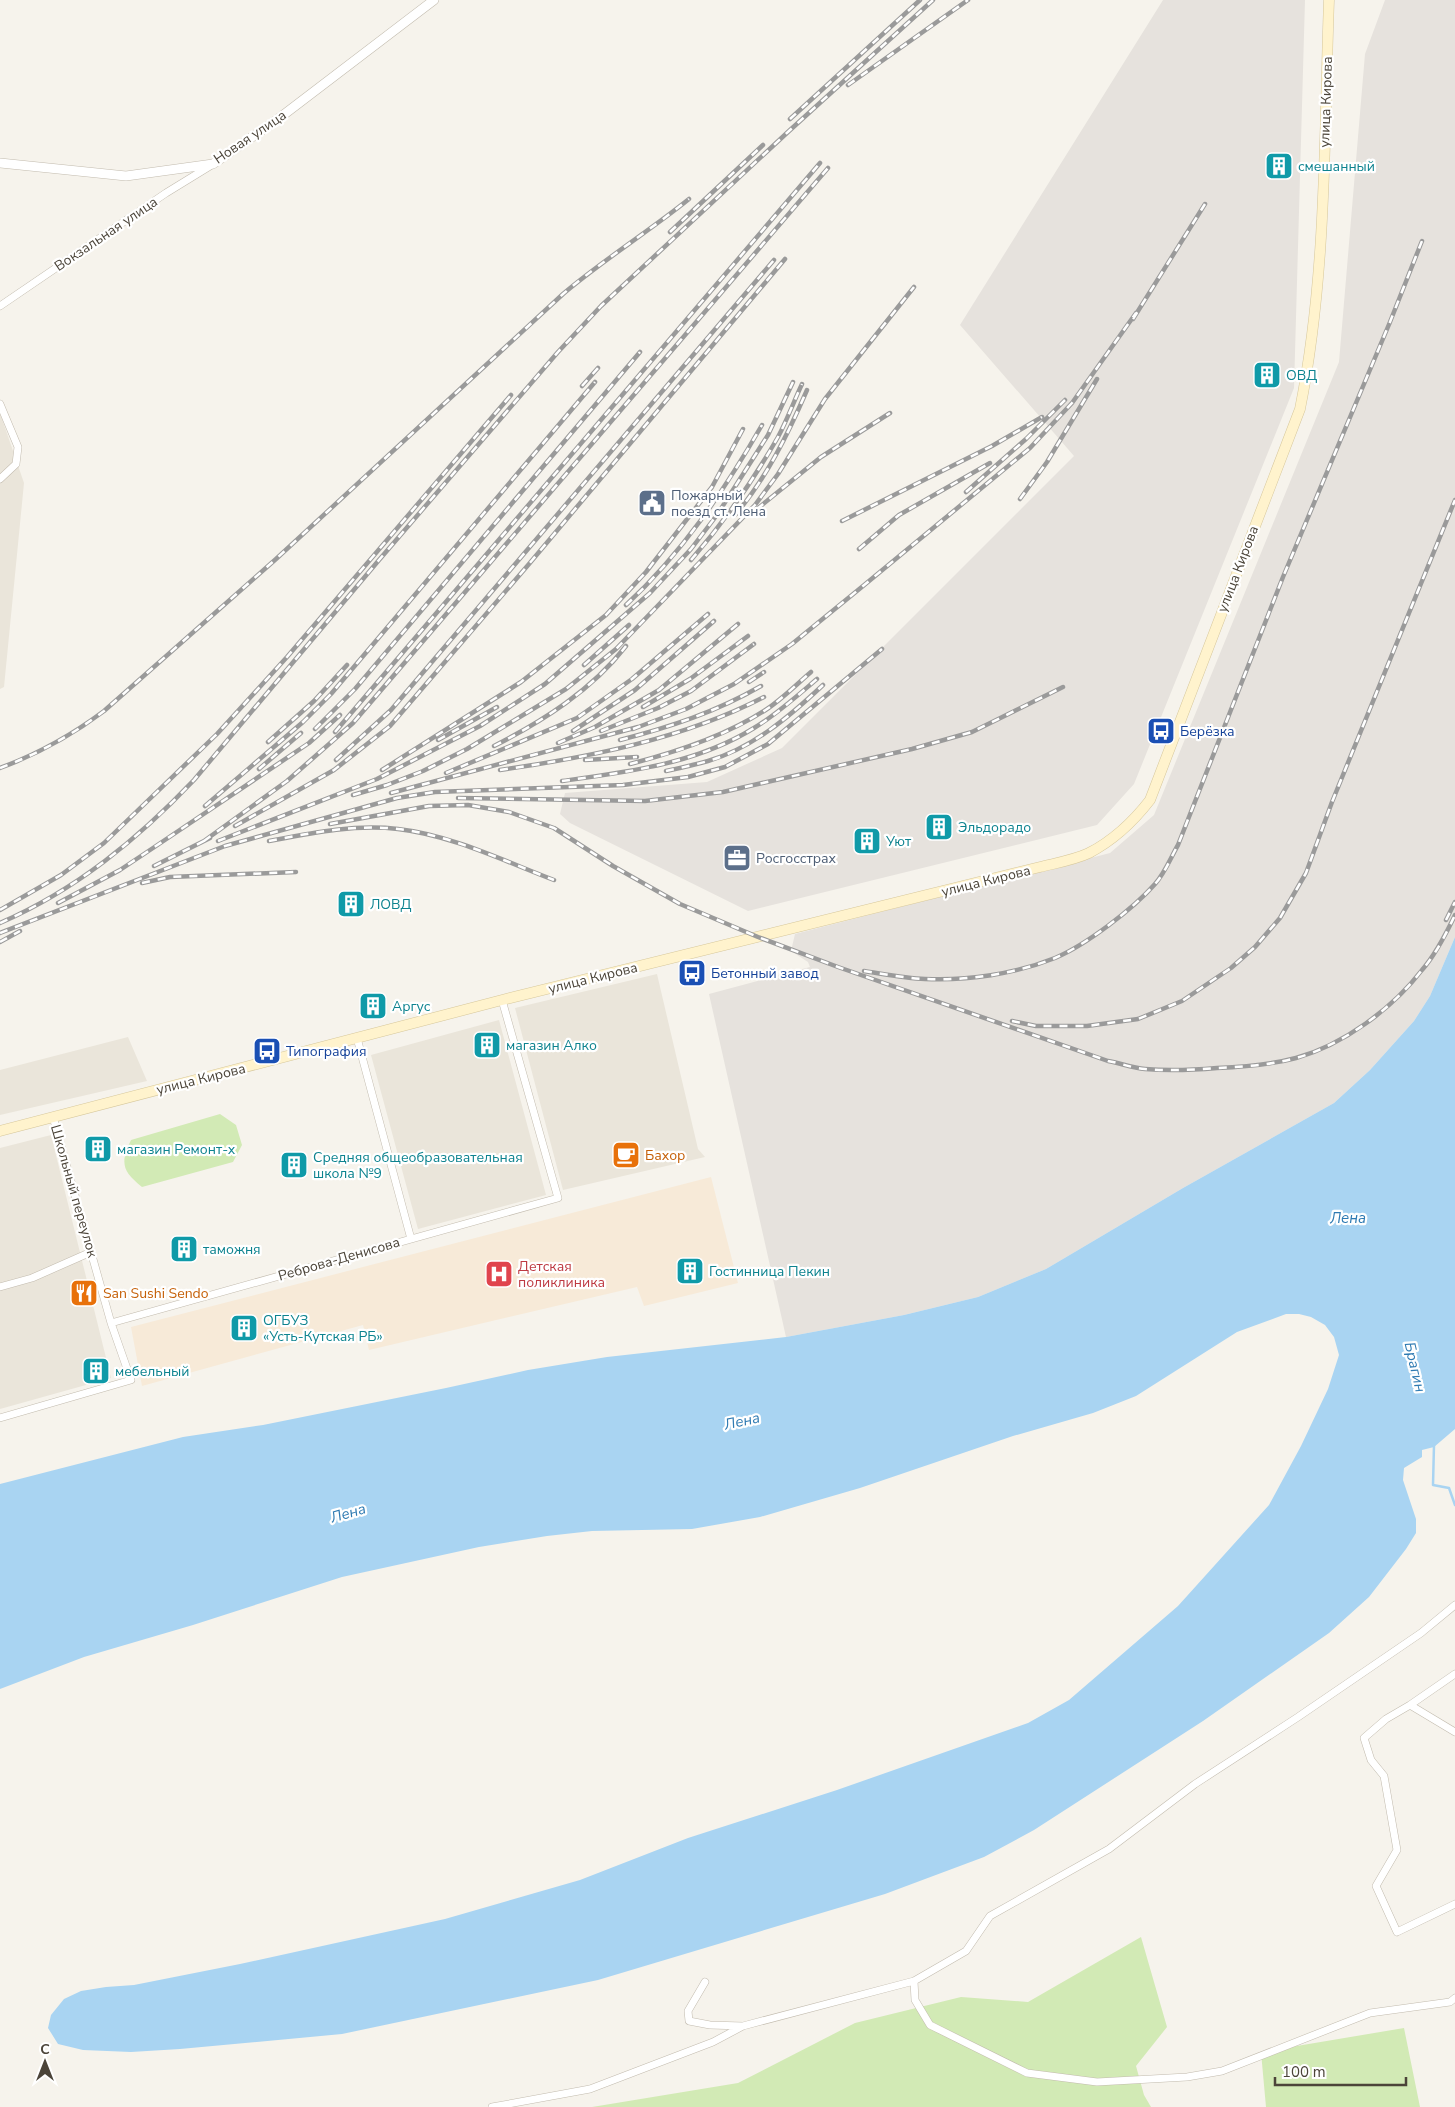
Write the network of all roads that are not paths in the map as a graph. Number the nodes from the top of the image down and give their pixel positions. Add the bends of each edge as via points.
1 (434, 0) edge
2 (1329, 0) edge
3 (0, 163) edge
4 (213, 164) junction
5 (0, 306) edge
6 (0, 404) edge
7 (0, 479) edge
8 (502, 1000) junction
9 (357, 1038) junction
10 (53, 1117) junction
11 (0, 1131) edge
12 (411, 1239) junction
13 (91, 1252) junction
14 (0, 1287) edge
15 (111, 1322) junction
16 (0, 1418) edge
17 (1454, 1607) edge
18 (1455, 1674) edge
19 (1410, 1705) junction
20 (1455, 1732) edge
21 (1455, 1904) edge
22 (914, 1981) junction
23 (705, 1982) dead end
24 (1455, 1998) edge
25 (743, 2026) junction
26 (492, 2107) edge

1 - 4 street, Новая улица via 278,119
2 - 8 main road, улица Кирова via 1317,300 1300,408 1150,800 1136,819 1088,853 1040,867
3 - 4 street, Новая улица via 126,176
4 - 5 street, Вокзальная улица
6 - 7 street via 18,447 16,464
8 - 9 main road, улица Кирова
8 - 12 street, Реброва-Денисова via 558,1198
9 - 10 main road, улица Кирова
9 - 12 street
10 - 11 main road, улица Кирова
10 - 13 street, Школьный переулок
12 - 15 street, Реброва-Денисова
13 - 14 street via 32,1278
13 - 15 street, Школьный переулок
15 - 16 street via 131,1380
17 - 22 street via 1421,1633 1196,1784 1109,1849 990,1916 966,1951
18 - 19 street
19 - 20 street
19 - 21 street via 1386,1719 1364,1738 1371,1760 1384,1776 1397,1850 1376,1886 1397,1932
22 - 24 street via 916,2000 930,2025 1027,2073 1097,2082 1187,2077 1222,2071 1370,2013 1450,2002
22 - 25 street
23 - 25 street via 688,2011 690,2020 710,2025
25 - 26 street via 713,2042 590,2089

